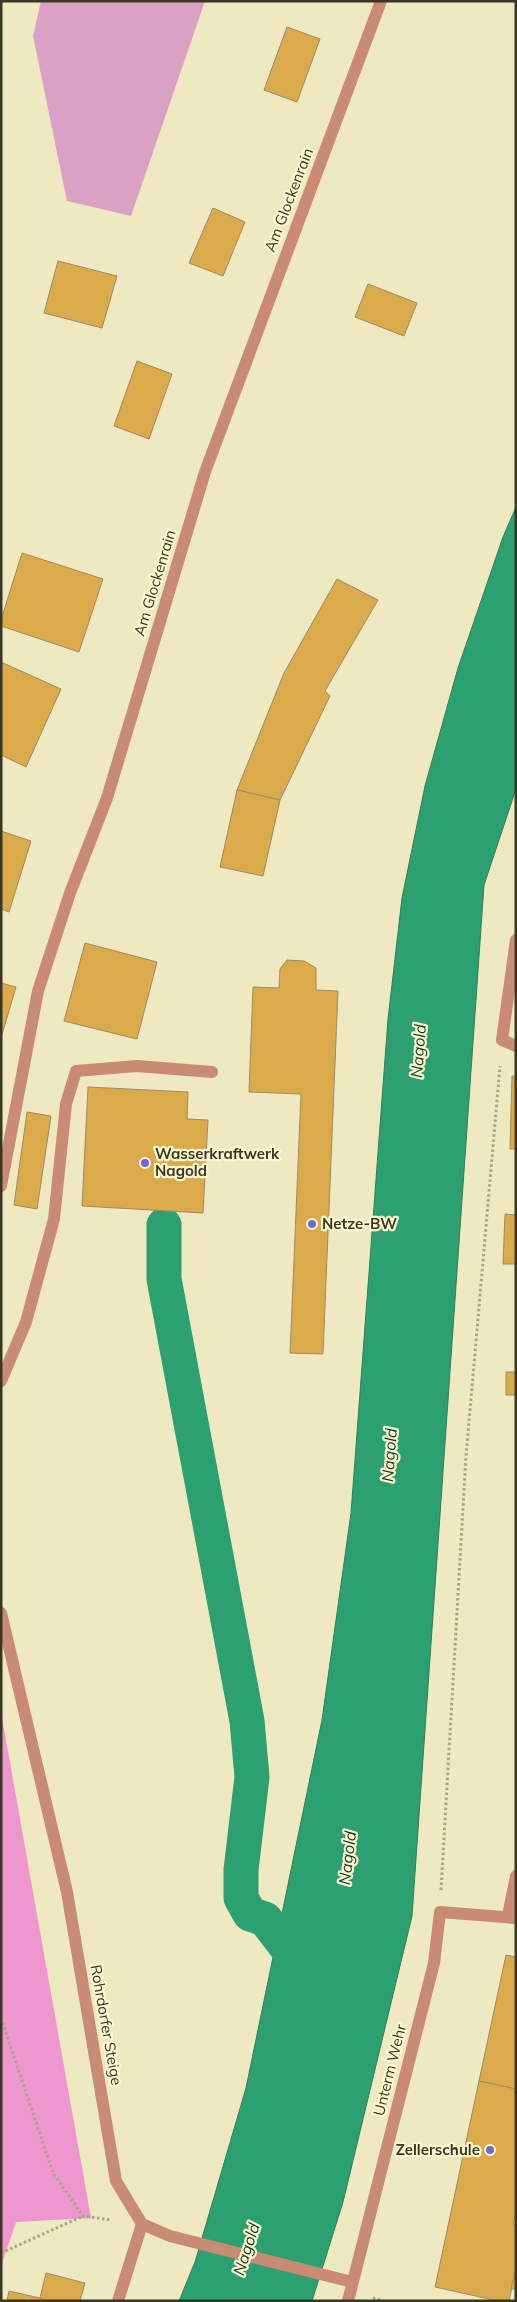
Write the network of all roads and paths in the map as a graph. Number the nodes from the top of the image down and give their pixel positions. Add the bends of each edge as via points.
1 (381, 1) edge
2 (516, 940) edge
3 (502, 1040) junction
4 (516, 1046) edge
5 (212, 1072) dead end
6 (1, 1186) edge
7 (1, 1381) edge
8 (1, 1613) edge
9 (516, 1876) edge
10 (440, 1912) junction
11 (512, 1917) edge
12 (1, 2018) edge
13 (83, 2216) junction
14 (142, 2224) junction
15 (1, 2253) edge
16 (352, 2282) junction
17 (118, 2301) edge
18 (348, 2301) edge

1 - 6 street, Am Glockenrain via 205,472 107,798 70,893 41,982
2 - 3 street
3 - 4 street
3 - 10 path via 466,1456
5 - 7 street via 137,1066 76,1071 66,1104 54,1219 26,1322
8 - 14 street, Rohrdorfer Steige via 67,1892 116,2182
9 - 11 street
10 - 11 street
10 - 16 street, Unterm Wehr via 434,1963
12 - 13 path via 53,2172
13 - 14 path
13 - 15 path
14 - 16 street via 170,2236
14 - 17 street
16 - 18 street, Unterm Wehr

